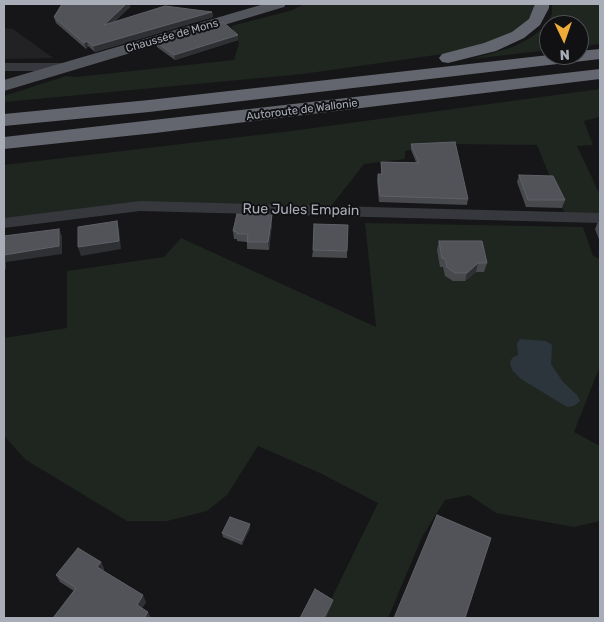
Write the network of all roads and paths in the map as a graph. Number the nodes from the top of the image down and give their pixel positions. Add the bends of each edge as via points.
1 (279, 4) edge
2 (542, 4) edge
3 (600, 54) edge
4 (66, 68) junction
5 (600, 74) edge
6 (5, 78) edge
7 (385, 79) junction
8 (4, 120) edge
9 (4, 143) edge
10 (600, 218) edge
11 (4, 223) edge

1 - 4 main road, Chaussée de Mons
2 - 7 highway via 535,22 505,42 430,62
3 - 7 highway, Autoroute de Wallonie
4 - 6 street
4 - 6 main road, Chaussée de Mons via 28,78
5 - 9 highway, Autoroute de Wallonie
7 - 8 highway, Autoroute de Wallonie
10 - 11 street, Rue Jules Empain via 140,206

